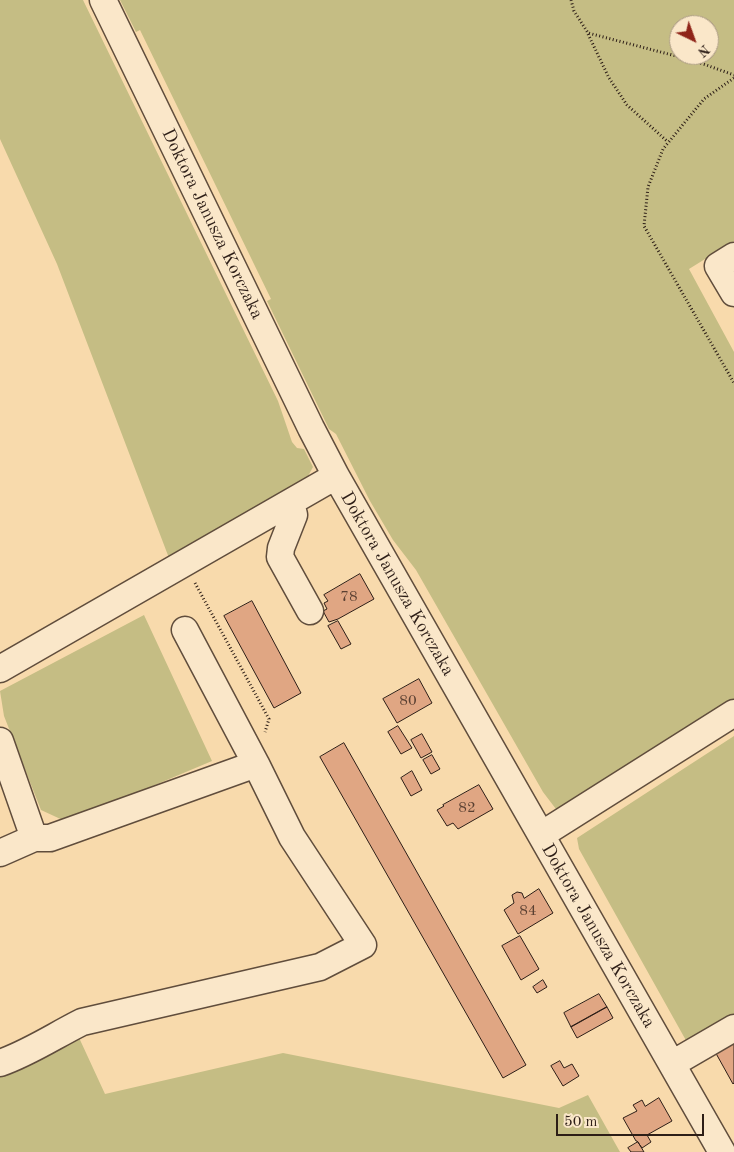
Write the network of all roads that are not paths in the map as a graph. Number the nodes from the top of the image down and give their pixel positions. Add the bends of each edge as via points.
1 (103, 0) edge
2 (734, 256) edge
3 (734, 293) edge
4 (336, 476) junction
5 (291, 502) junction
6 (310, 611) dead end
7 (185, 630) dead end
8 (0, 670) edge
9 (734, 713) edge
10 (0, 741) edge
11 (256, 764) junction
12 (541, 835) junction
13 (34, 838) junction
14 (0, 853) edge
15 (734, 1028) edge
16 (0, 1063) edge
17 (672, 1064) junction
18 (722, 1152) edge

1 - 4 street, Doktora Janusza Korczaka
2 - 3 street via 718,266
4 - 5 street
4 - 12 street, Doktora Janusza Korczaka
5 - 6 street via 294,515 280,557
5 - 8 street
7 - 11 street
9 - 12 street
10 - 13 street
11 - 13 street via 50,838
11 - 16 street via 292,837 363,944 320,967 82,1022 21,1056
12 - 17 street, Doktora Janusza Korczaka
13 - 14 street
15 - 17 street
17 - 18 street, Doktora Janusza Korczaka

